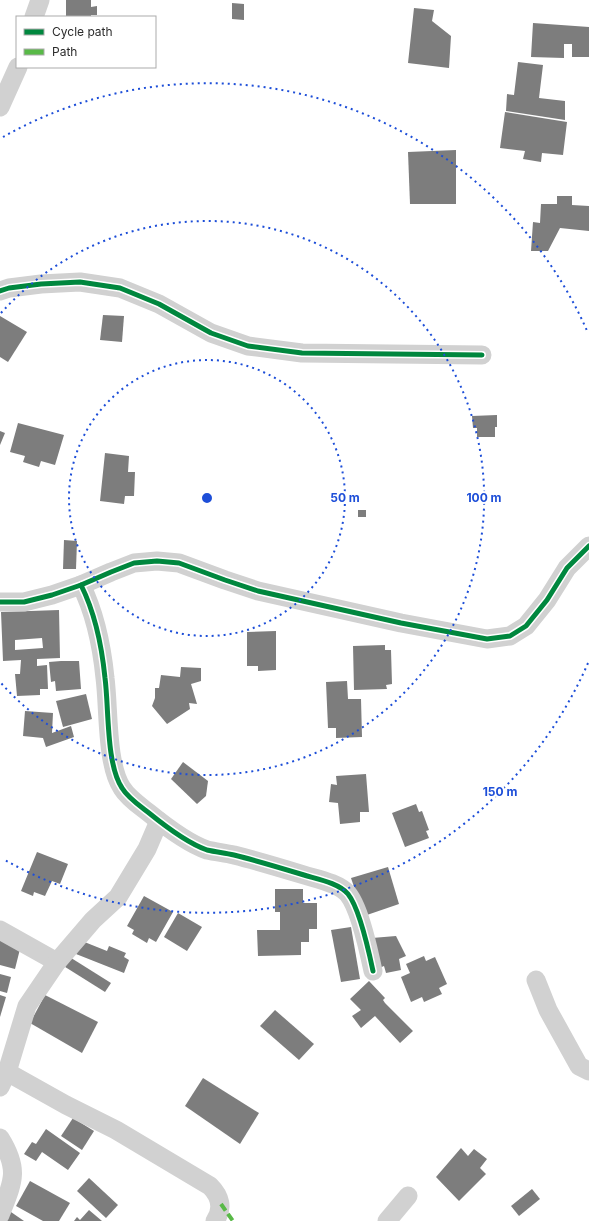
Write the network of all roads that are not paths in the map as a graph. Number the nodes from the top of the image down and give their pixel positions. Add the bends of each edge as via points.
1 (40, 0) edge
2 (34, 16) edge
3 (18, 68) edge
4 (0, 107) edge
5 (0, 291) edge
6 (482, 355) dead end
7 (589, 546) edge
8 (81, 585) junction
9 (0, 602) edge
10 (159, 821) junction
11 (0, 930) edge
12 (57, 962) junction
13 (373, 971) dead end
14 (536, 980) dead end
15 (589, 1071) edge
16 (3, 1080) edge
17 (0, 1138) edge
18 (408, 1196) dead end
19 (0, 1215) edge
20 (216, 1221) edge
21 (387, 1221) edge

1 - 2 street
3 - 4 street
5 - 6 street via 41,284 80,282 120,288 159,304 211,333 248,346 302,353
7 - 8 street via 567,568 547,600 526,626 510,636 487,639 258,591 179,563 134,563
8 - 9 street via 52,596 24,602
8 - 10 street via 92,610 105,678 114,770 122,788
10 - 12 street via 147,849 118,897 93,920
10 - 13 street via 191,842 207,849 336,885 348,894 357,910
11 - 12 street
12 - 16 street via 27,1006
14 - 15 street via 548,1010 579,1066
16 - 20 street via 66,1105 116,1130 210,1186 218,1194 221,1204
17 - 19 street via 13,1166 12,1184
18 - 21 street

